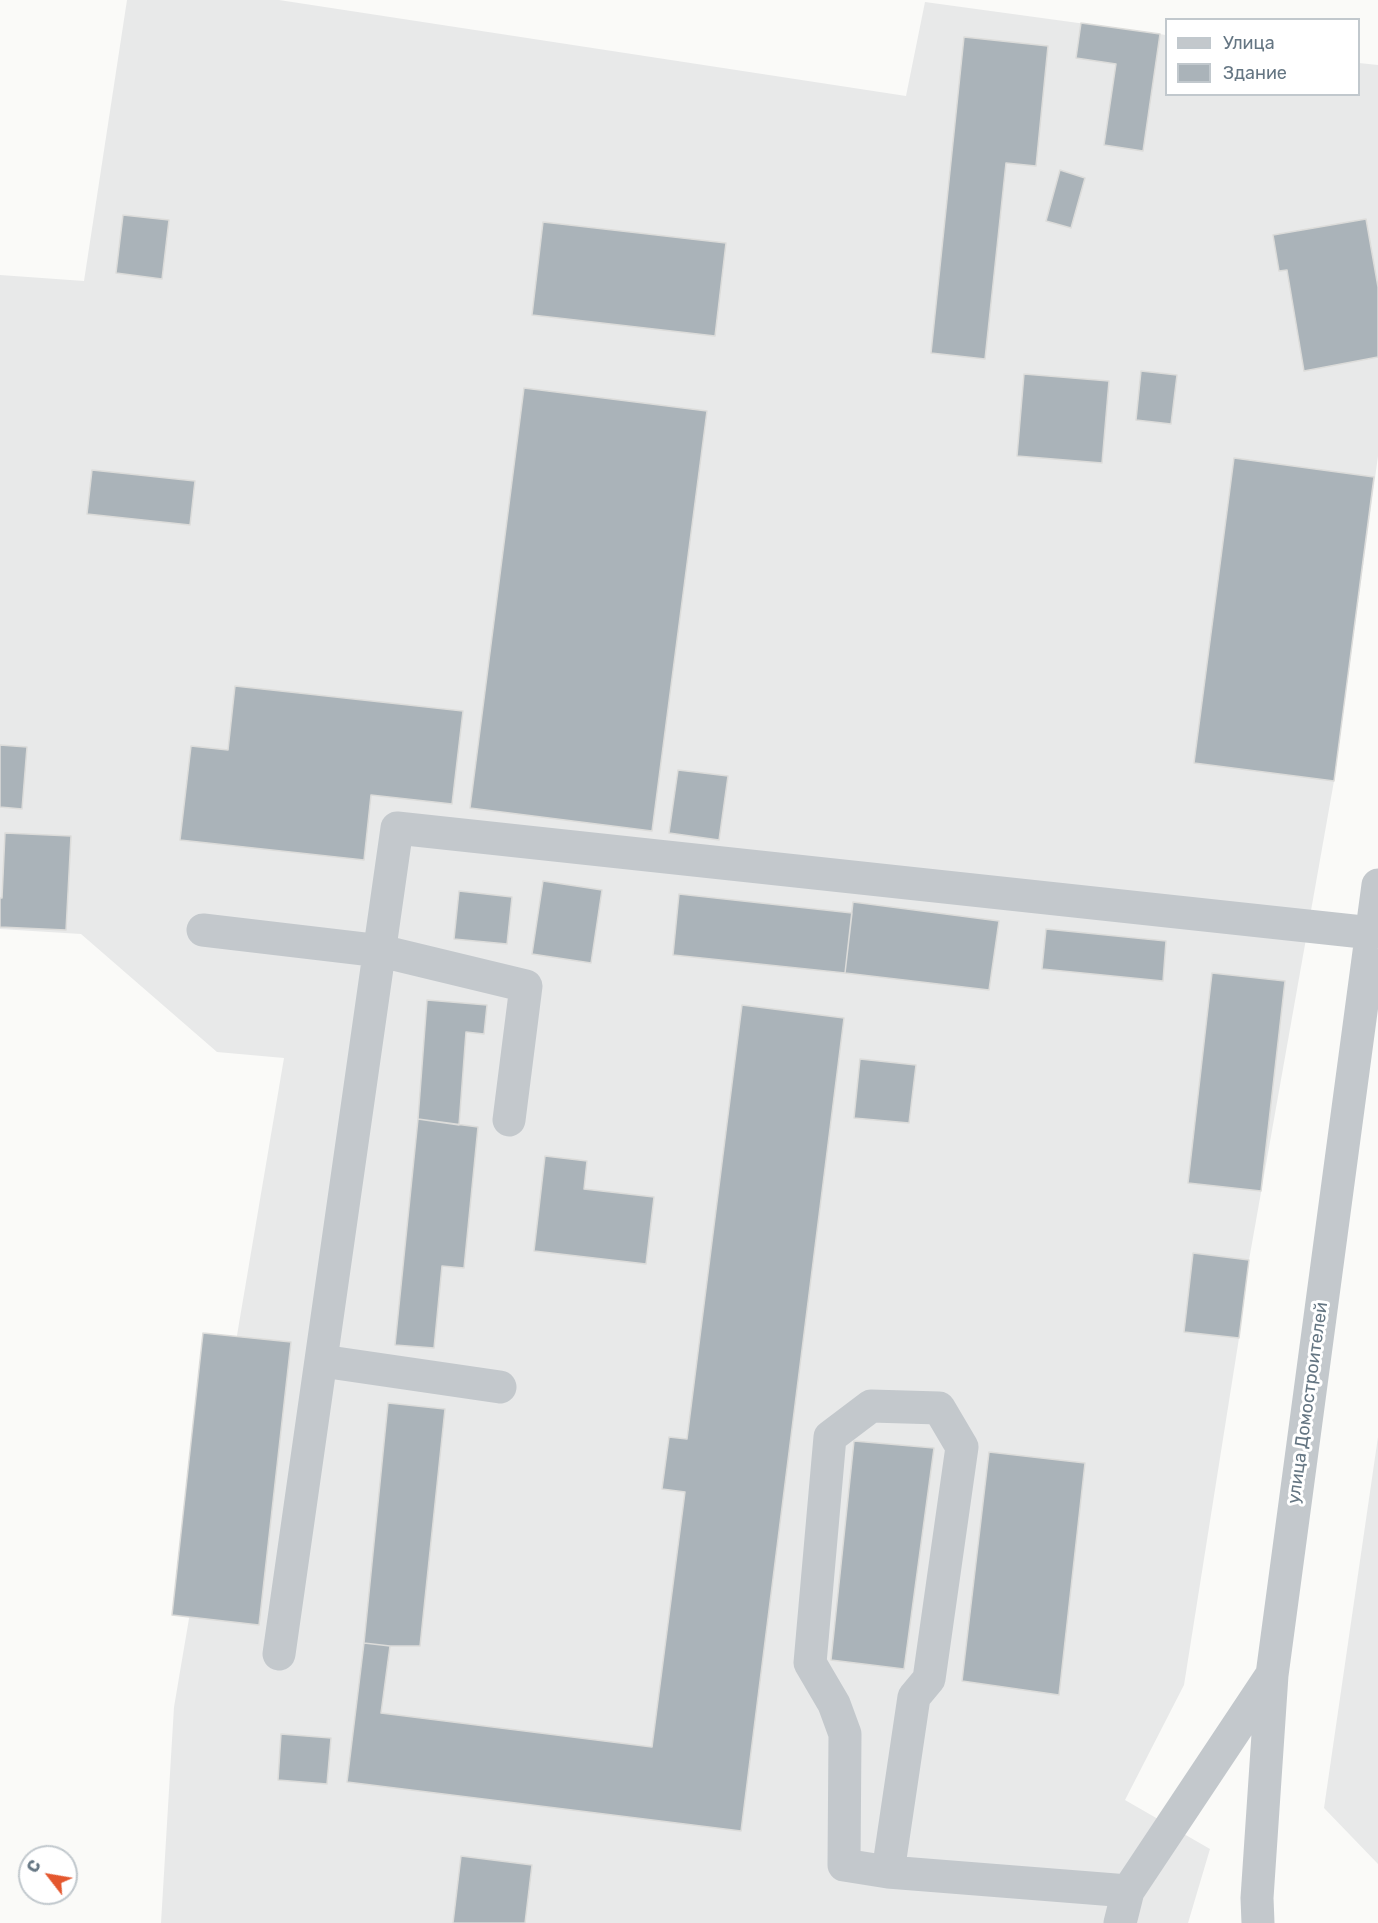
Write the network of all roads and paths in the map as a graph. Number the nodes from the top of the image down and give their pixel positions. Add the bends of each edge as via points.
1 (1378, 885) edge
2 (203, 930) dead end
3 (1371, 933) junction
4 (381, 951) junction
5 (509, 1120) dead end
6 (322, 1360) junction
7 (500, 1387) dead end
8 (279, 1654) dead end
9 (1272, 1674) junction
10 (888, 1872) junction
11 (1128, 1891) junction
12 (1120, 1923) edge
13 (1258, 1923) edge

1 - 3 street, улица Домостроителей
2 - 4 street
3 - 4 street via 398,828
3 - 9 street, улица Домостроителей
4 - 5 street via 526,986
4 - 6 street
6 - 7 street
6 - 8 street
9 - 11 street
9 - 13 street, улица Домостроителей
10 - 10 street via 914,1697 929,1679 962,1447 939,1408 871,1406 830,1437 810,1664 834,1704 845,1734 844,1864
10 - 11 street
11 - 12 street

